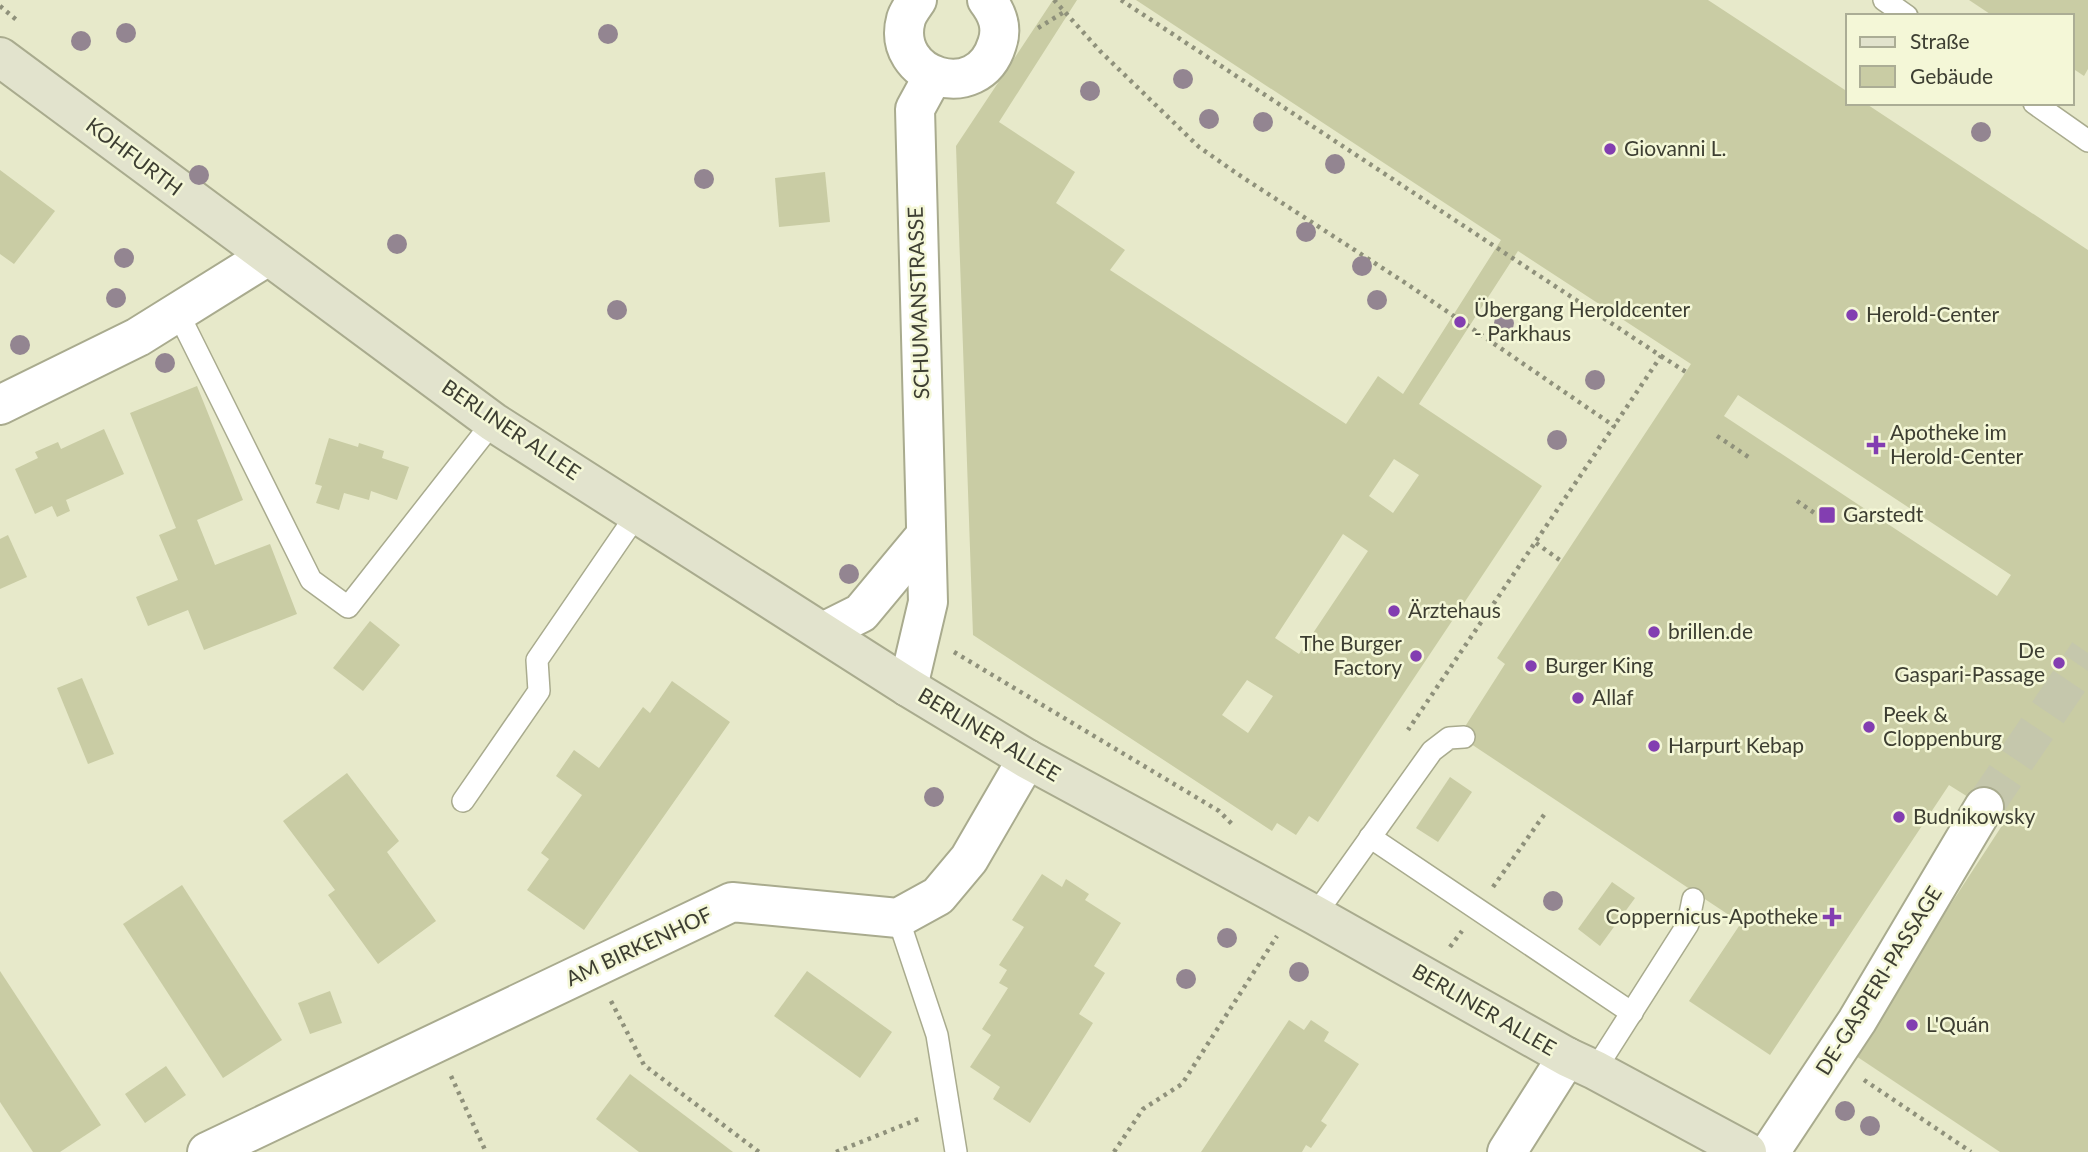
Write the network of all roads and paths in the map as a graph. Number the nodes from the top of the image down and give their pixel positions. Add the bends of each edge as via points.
1 (917, 0) edge
2 (986, 0) edge
3 (1054, 0) edge
4 (1121, 0) edge
5 (1884, 0) edge
6 (1904, 14) edge
7 (0, 57) edge
8 (933, 76) junction
9 (2037, 105) edge
10 (2088, 141) edge
11 (268, 256) junction
12 (178, 313) junction
13 (1661, 356) junction
14 (1686, 372) dead end
15 (0, 405) edge
16 (493, 422) junction
17 (1614, 426) junction
18 (1717, 436) dead end
19 (1750, 458) dead end
20 (1797, 501) dead end
21 (637, 514) junction
22 (1829, 523) dead end
23 (926, 535) junction
24 (1536, 543) junction
25 (1561, 561) dead end
26 (822, 632) junction
27 (920, 641) junction
28 (908, 687) junction
29 (1406, 734) dead end
30 (1464, 737) dead end
31 (1027, 759) junction
32 (463, 801) dead end
33 (1984, 807) tunnel mouth
34 (1219, 811) dead end
35 (1546, 812) dead end
36 (1370, 837) junction
37 (1693, 899) dead end
38 (1477, 909) junction
39 (1306, 910) junction
40 (898, 918) junction
41 (1448, 950) dead end
42 (594, 968) junction
43 (1632, 1013) junction
44 (437, 1043) junction
45 (1581, 1064) junction
46 (1853, 1072) dead end
47 (948, 1107) junction
48 (207, 1152) edge
49 (486, 1152) edge
50 (759, 1152) edge
51 (836, 1152) edge
52 (956, 1152) edge
53 (1114, 1152) edge
54 (1507, 1152) edge
55 (1747, 1152) edge
56 (1770, 1152) edge
57 (1971, 1152) edge

1 - 8 street via 906,18 905,41 915,62
2 - 8 street via 996,12 1000,35 993,57 978,73 955,80
3 - 17 path via 1199,147
4 - 13 path
5 - 6 lane
7 - 11 street, KOHFURTH
8 - 23 street, SCHUMANSTRASSE via 915,109
9 - 10 lane
11 - 12 street
11 - 16 street, BERLINER ALLEE
12 - 15 street
12 - 16 lane via 311,580 348,607
13 - 14 path
13 - 17 path
16 - 21 street, BERLINER ALLEE
17 - 24 path
18 - 19 path
20 - 22 path
21 - 26 street, BERLINER ALLEE
21 - 32 lane via 537,660 539,691
23 - 26 street via 861,613
23 - 27 street, SCHUMANSTRASSE via 928,602
24 - 25 path
24 - 29 path
26 - 28 street, BERLINER ALLEE
27 - 28 street, SCHUMANSTRASSE
27 - 34 path via 951,651
28 - 31 street, BERLINER ALLEE
30 - 36 lane via 1449,738 1432,751
31 - 39 street, BERLINER ALLEE
31 - 40 street via 969,859 938,896
33 - 56 street, DE-GASPERI-PASSAGE via 1857,1021
35 - 38 path
36 - 38 lane
36 - 39 lane
37 - 43 lane via 1688,924
38 - 41 path
38 - 43 lane
39 - 45 street, BERLINER ALLEE
39 - 53 path via 1182,1084 1143,1109
40 - 42 street, AM BIRKENHOF via 732,902
40 - 47 lane via 937,1035
42 - 44 street, AM BIRKENHOF
42 - 50 path via 644,1065
43 - 45 lane
44 - 48 street, AM BIRKENHOF
44 - 49 path
45 - 54 street
45 - 55 street, BERLINER ALLEE
46 - 57 path
47 - 51 path
47 - 52 lane

